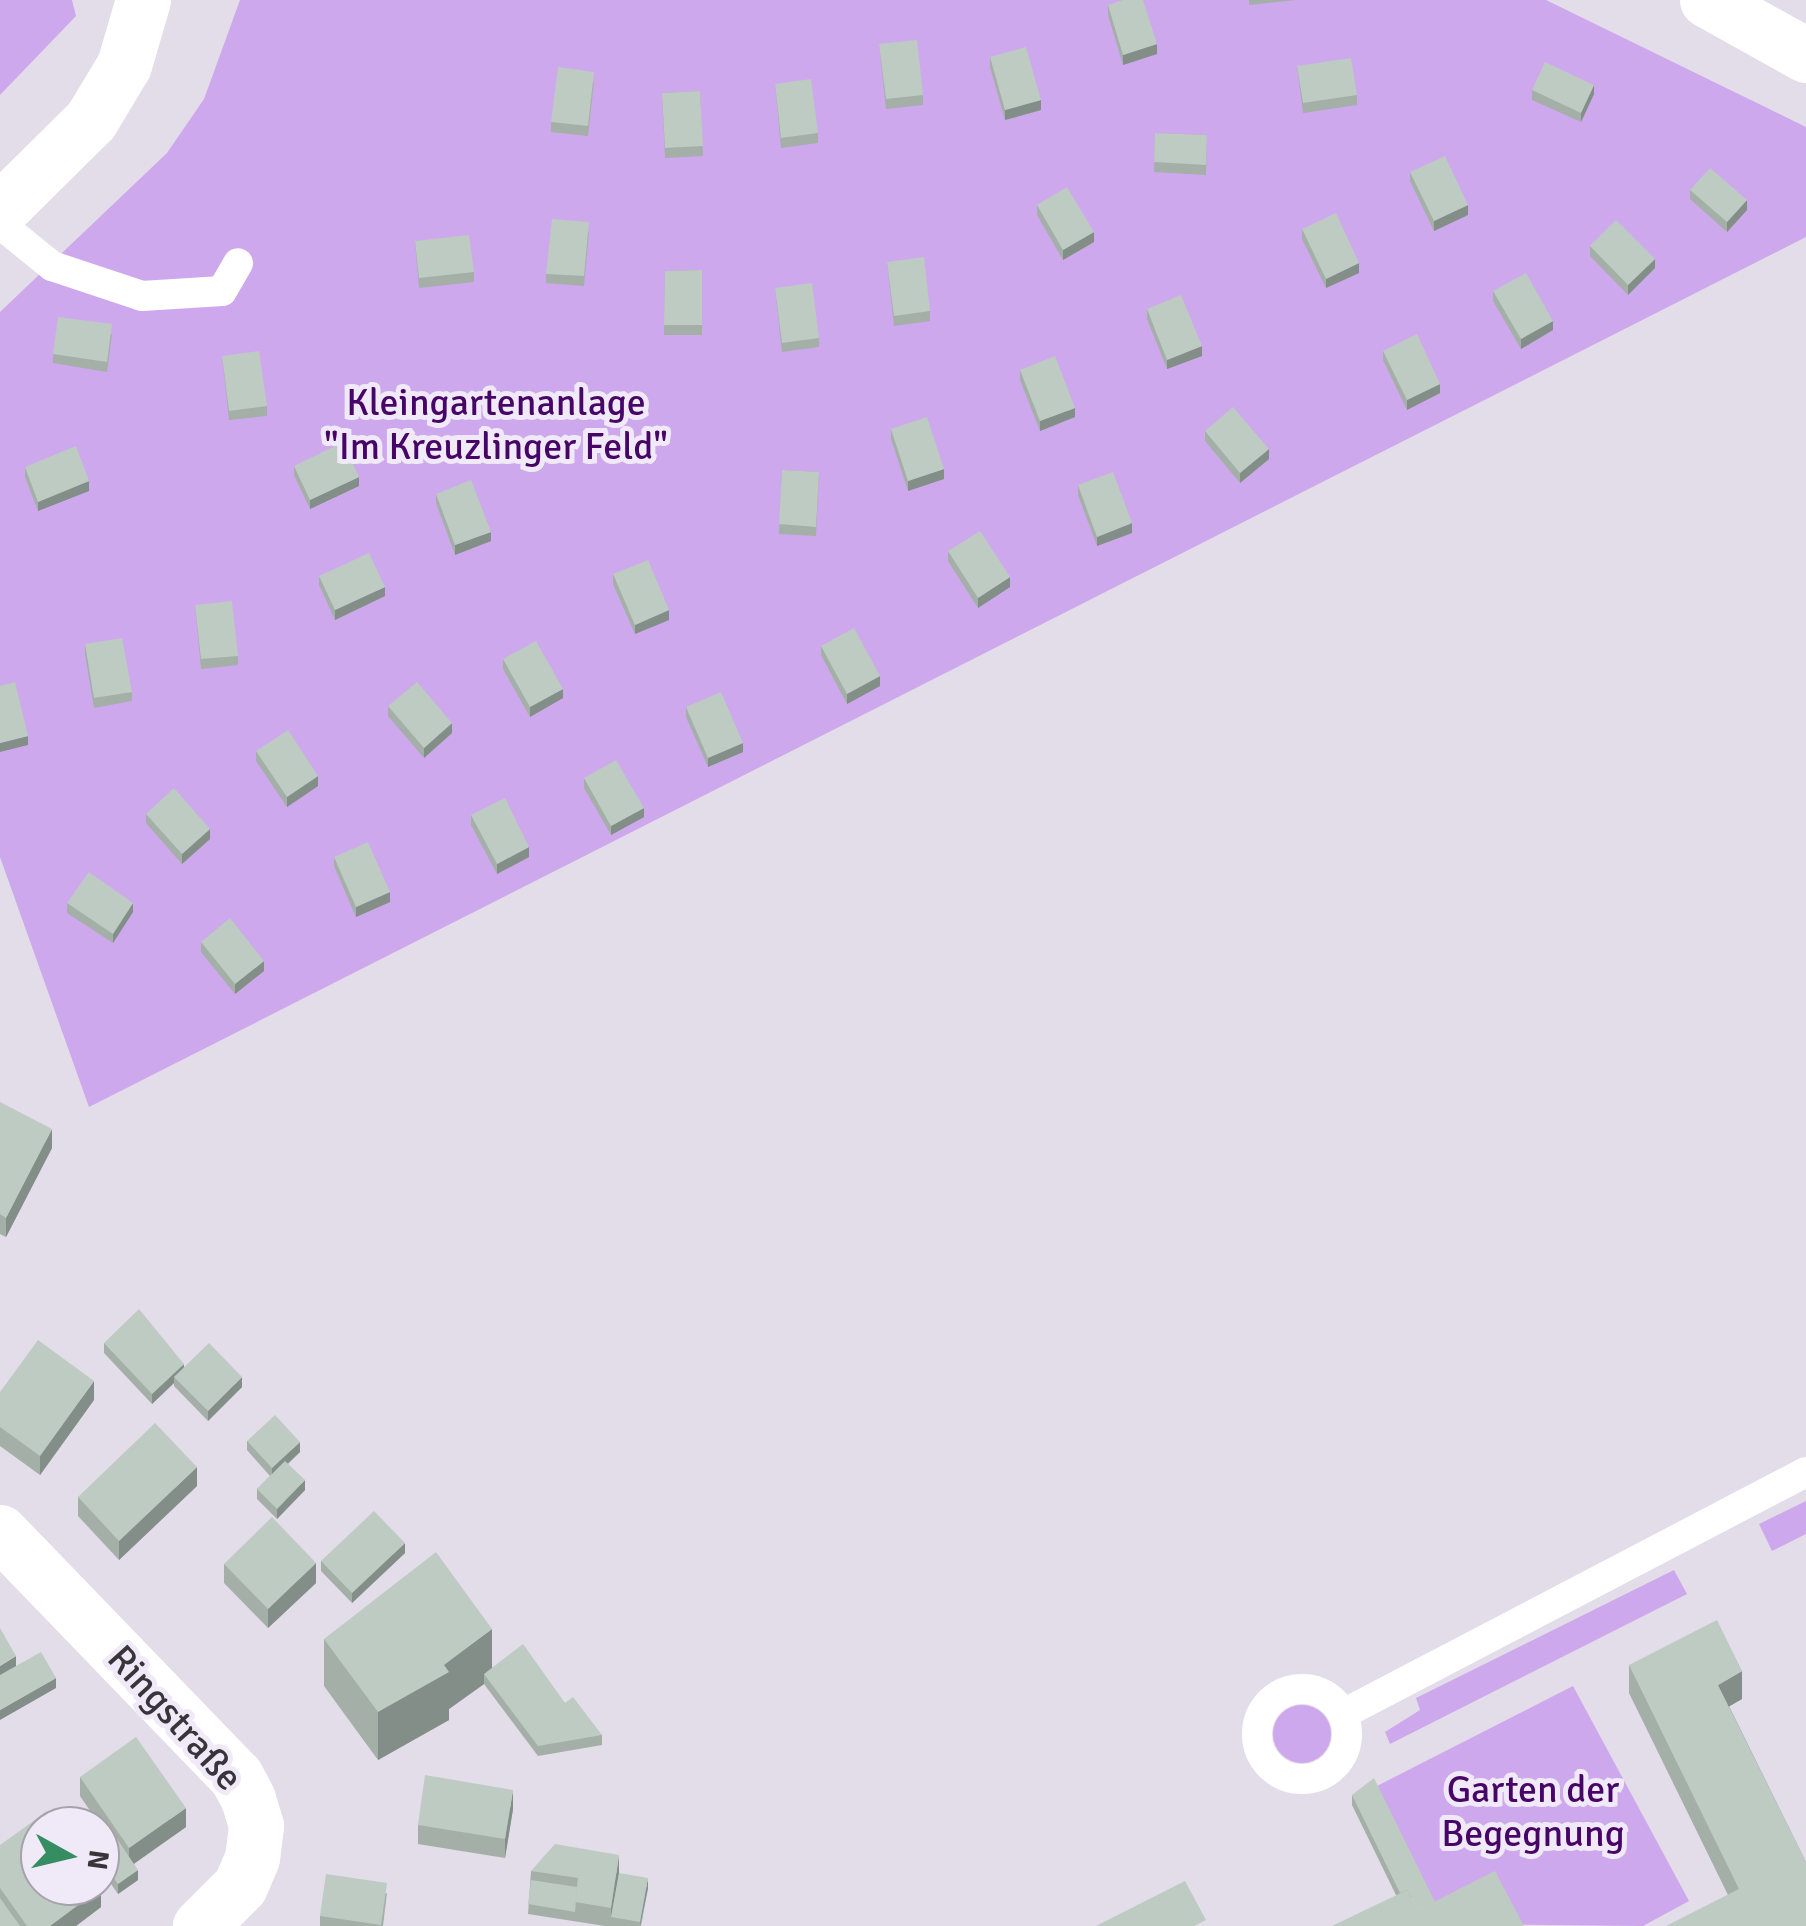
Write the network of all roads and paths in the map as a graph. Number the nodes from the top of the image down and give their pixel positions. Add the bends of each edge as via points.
1 (143, 0) edge
2 (1707, 0) edge
3 (1806, 55) edge
4 (0, 210) edge
5 (0, 224) edge
6 (238, 263) dead end
7 (1806, 1472) edge
8 (0, 1532) edge
9 (1343, 1714) dead end
10 (200, 1926) edge

1 - 4 street via 124,65 91,120
2 - 3 street
5 - 6 lane via 52,266 142,296 222,292
7 - 9 lane
8 - 10 street, Ringstraße via 236,1776 248,1799 256,1826 252,1858 240,1886

